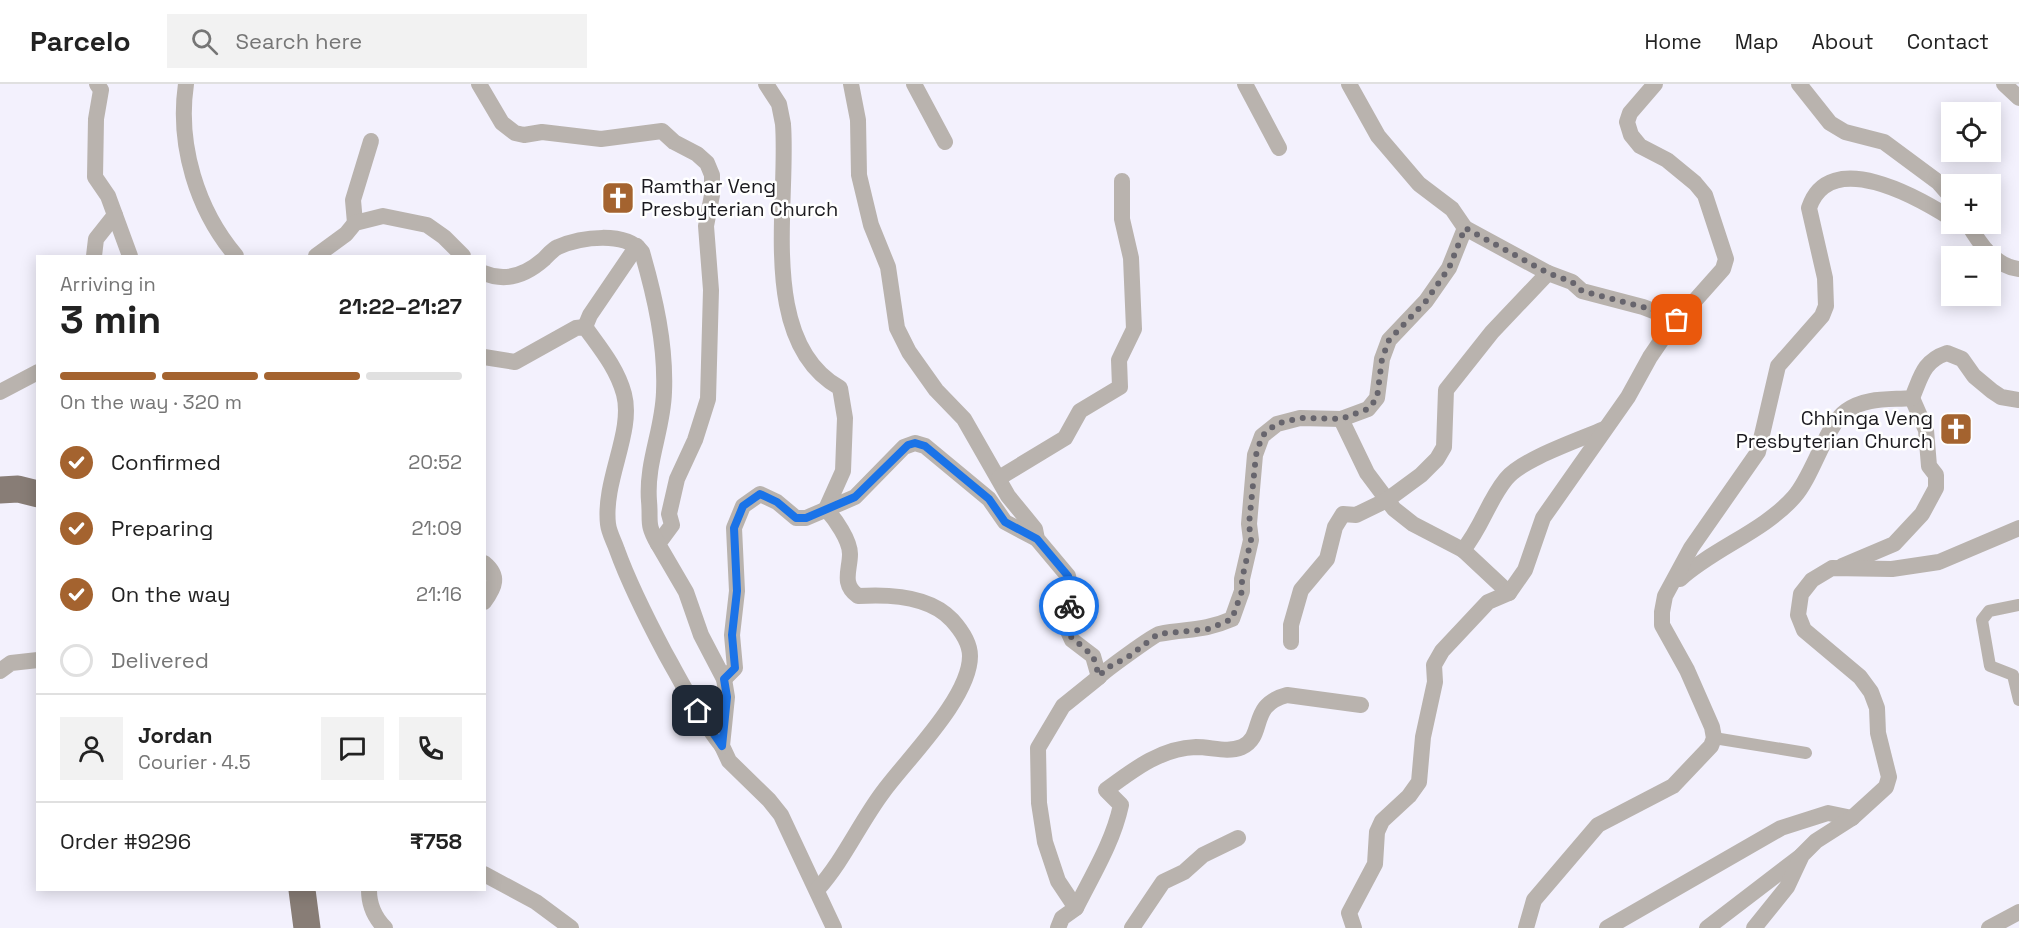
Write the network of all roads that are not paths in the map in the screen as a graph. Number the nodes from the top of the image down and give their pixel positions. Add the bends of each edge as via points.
1 (186, 84) edge
2 (479, 84) edge
3 (766, 84) edge
4 (851, 84) edge
5 (914, 84) edge
6 (1245, 84) edge
7 (1349, 84) edge
8 (1655, 84) edge
9 (1799, 84) edge
10 (2004, 84) edge
11 (101, 86) edge
12 (2019, 98) edge
13 (371, 141) dead end
14 (945, 142) dead end
15 (1279, 148) dead end
16 (1122, 181) dead end
17 (1941, 185) edge
18 (1941, 212) edge
19 (115, 215) junction
20 (355, 223) junction
21 (1465, 228) junction
22 (1975, 234) edge
23 (637, 246) junction
24 (94, 255) edge
25 (130, 255) edge
26 (235, 255) edge
27 (317, 255) edge
28 (462, 255) edge
29 (2019, 268) edge
30 (1548, 273) junction
31 (486, 274) edge
32 (1677, 320) junction
33 (585, 327) junction
34 (486, 357) edge
35 (36, 373) edge
36 (0, 392) edge
37 (1912, 399) junction
38 (2019, 400) edge
39 (1341, 419) junction
40 (1605, 429) junction
41 (999, 478) junction
42 (0, 490) edge
43 (36, 494) edge
44 (1387, 500) junction
45 (826, 509) junction
46 (2019, 528) edge
47 (1037, 539) junction
48 (658, 544) junction
49 (1463, 550) junction
50 (486, 564) edge
51 (1841, 567) junction
52 (1674, 584) junction
53 (1509, 593) junction
54 (486, 599) edge
55 (2019, 605) edge
56 (1292, 642) dead end
57 (36, 660) edge
58 (0, 671) edge
59 (1099, 676) junction
60 (724, 679) junction
61 (2019, 700) edge
62 (1361, 705) dead end
63 (1714, 738) junction
64 (722, 746) junction
65 (1806, 753) dead end
66 (1852, 818) junction
67 (1238, 838) dead end
68 (1802, 855) junction
69 (486, 875) edge
70 (817, 890) junction
71 (302, 891) edge
72 (369, 891) edge
73 (1076, 908) junction
74 (2019, 912) edge
75 (307, 928) edge
76 (385, 928) edge
77 (571, 928) edge
78 (834, 928) edge
79 (1058, 928) edge
80 (1132, 928) edge
81 (1354, 928) edge
82 (1526, 928) edge
83 (1607, 928) edge
84 (1707, 928) edge
85 (1754, 928) edge
86 (1989, 928) edge

1 - 26 street via 183,118 200,200
2 - 48 street via 502,123 515,133 601,139 662,131 698,154 712,175 706,226 711,290 708,399 678,479 669,514 672,525
3 - 45 street via 779,104 783,124 783,284 797,335 810,362 823,379 840,388 844,402 843,471
4 - 41 street via 860,142 859,175 871,225 888,267 897,328 936,390 964,419
5 - 14 street
6 - 15 street
7 - 21 street via 1378,136 1419,184 1452,209
8 - 32 street via 1630,112 1627,122 1631,135 1640,146 1667,160 1705,195 1726,259 1716,277
9 - 17 street via 1830,123 1845,132 1884,142
10 - 12 street
11 - 19 street via 95,177
13 - 20 street via 353,200
16 - 41 street via 1122,219 1131,258 1134,329 1119,360 1120,387 1080,411 1065,438
18 - 52 street via 1863,179 1838,180 1813,197 1809,208 1825,278 1826,306 1778,366 1758,452 1691,548
19 - 24 street via 96,239
19 - 25 street
20 - 27 street
20 - 28 street via 383,216 427,225
21 - 30 street
21 - 39 street via 1449,268 1426,301 1389,340 1382,359 1377,398 1368,409
22 - 29 street via 1993,258 2009,268
23 - 31 street via 615,240 581,240 556,247 517,276
23 - 33 street
23 - 48 street via 642,252 662,333 663,413 648,468 647,489 648,523
30 - 32 street via 1572,282 1582,291
30 - 44 street via 1492,332 1446,390 1444,447 1437,459
32 - 40 street
33 - 34 street via 576,328 515,362
33 - 64 street via 605,354 624,395 624,429 607,503 609,527 650,626 685,692
35 - 36 street
37 - 38 street via 1920,373 1931,360 1947,353 1962,359 1992,392
37 - 51 street via 1926,430 1929,466 1936,475 1936,488 1922,514 1894,544
37 - 52 street via 1872,400 1843,413 1794,497 1697,563
39 - 44 street via 1367,473
39 - 59 street via 1300,418 1276,424 1262,436 1256,455 1251,540 1242,591 1232,619 1209,629 1158,634
40 - 49 street via 1534,460 1507,477 1479,531
40 - 53 street via 1543,518 1525,570
41 - 47 street via 1008,496 1035,529
42 - 43 main road
44 - 49 street via 1413,524
44 - 56 street via 1356,515 1343,514 1335,527 1328,559 1301,590 1291,625
45 - 47 street via 855,497 904,447 915,443 925,446 989,499 1005,522
45 - 60 street via 796,518 760,494 743,506 733,542 737,580 732,635 735,668
45 - 70 street via 841,528 851,552 846,576 852,592 935,607 960,628 970,653 964,678 942,719 872,807 840,863
46 - 51 street via 1939,562 1892,569
47 - 59 street via 1068,576 1071,588 1067,629 1072,640 1093,656
48 - 60 street via 686,592 701,635
49 - 53 street
50 - 54 street via 495,579
51 - 66 street via 1821,574 1805,587 1798,615 1804,630 1860,676 1877,708 1878,733 1889,777 1886,787
52 - 63 street via 1665,596 1662,625 1687,670
53 - 81 street via 1488,602 1442,651 1434,665 1435,682 1423,737 1419,782 1382,821 1377,832 1375,864 1350,913
55 - 61 street via 1989,611 1982,620 1990,666 2013,675
57 - 58 street via 11,663
59 - 73 street via 1064,705 1038,748 1045,842 1058,881
60 - 64 street via 727,697
62 - 73 street via 1281,696 1263,709 1253,736 1244,746 1176,750 1148,761 1106,790 1120,805 1118,816 1113,835
63 - 65 street
63 - 82 street via 1708,751 1673,786 1598,825 1534,900
64 - 70 street via 729,761 781,815
66 - 68 street
66 - 83 street via 1827,813 1780,828
67 - 80 street via 1162,882
68 - 84 street
68 - 85 street via 1787,887
69 - 77 street via 536,902
70 - 78 street
71 - 75 main road
72 - 76 street via 369,902
73 - 79 street via 1062,918
74 - 86 street

